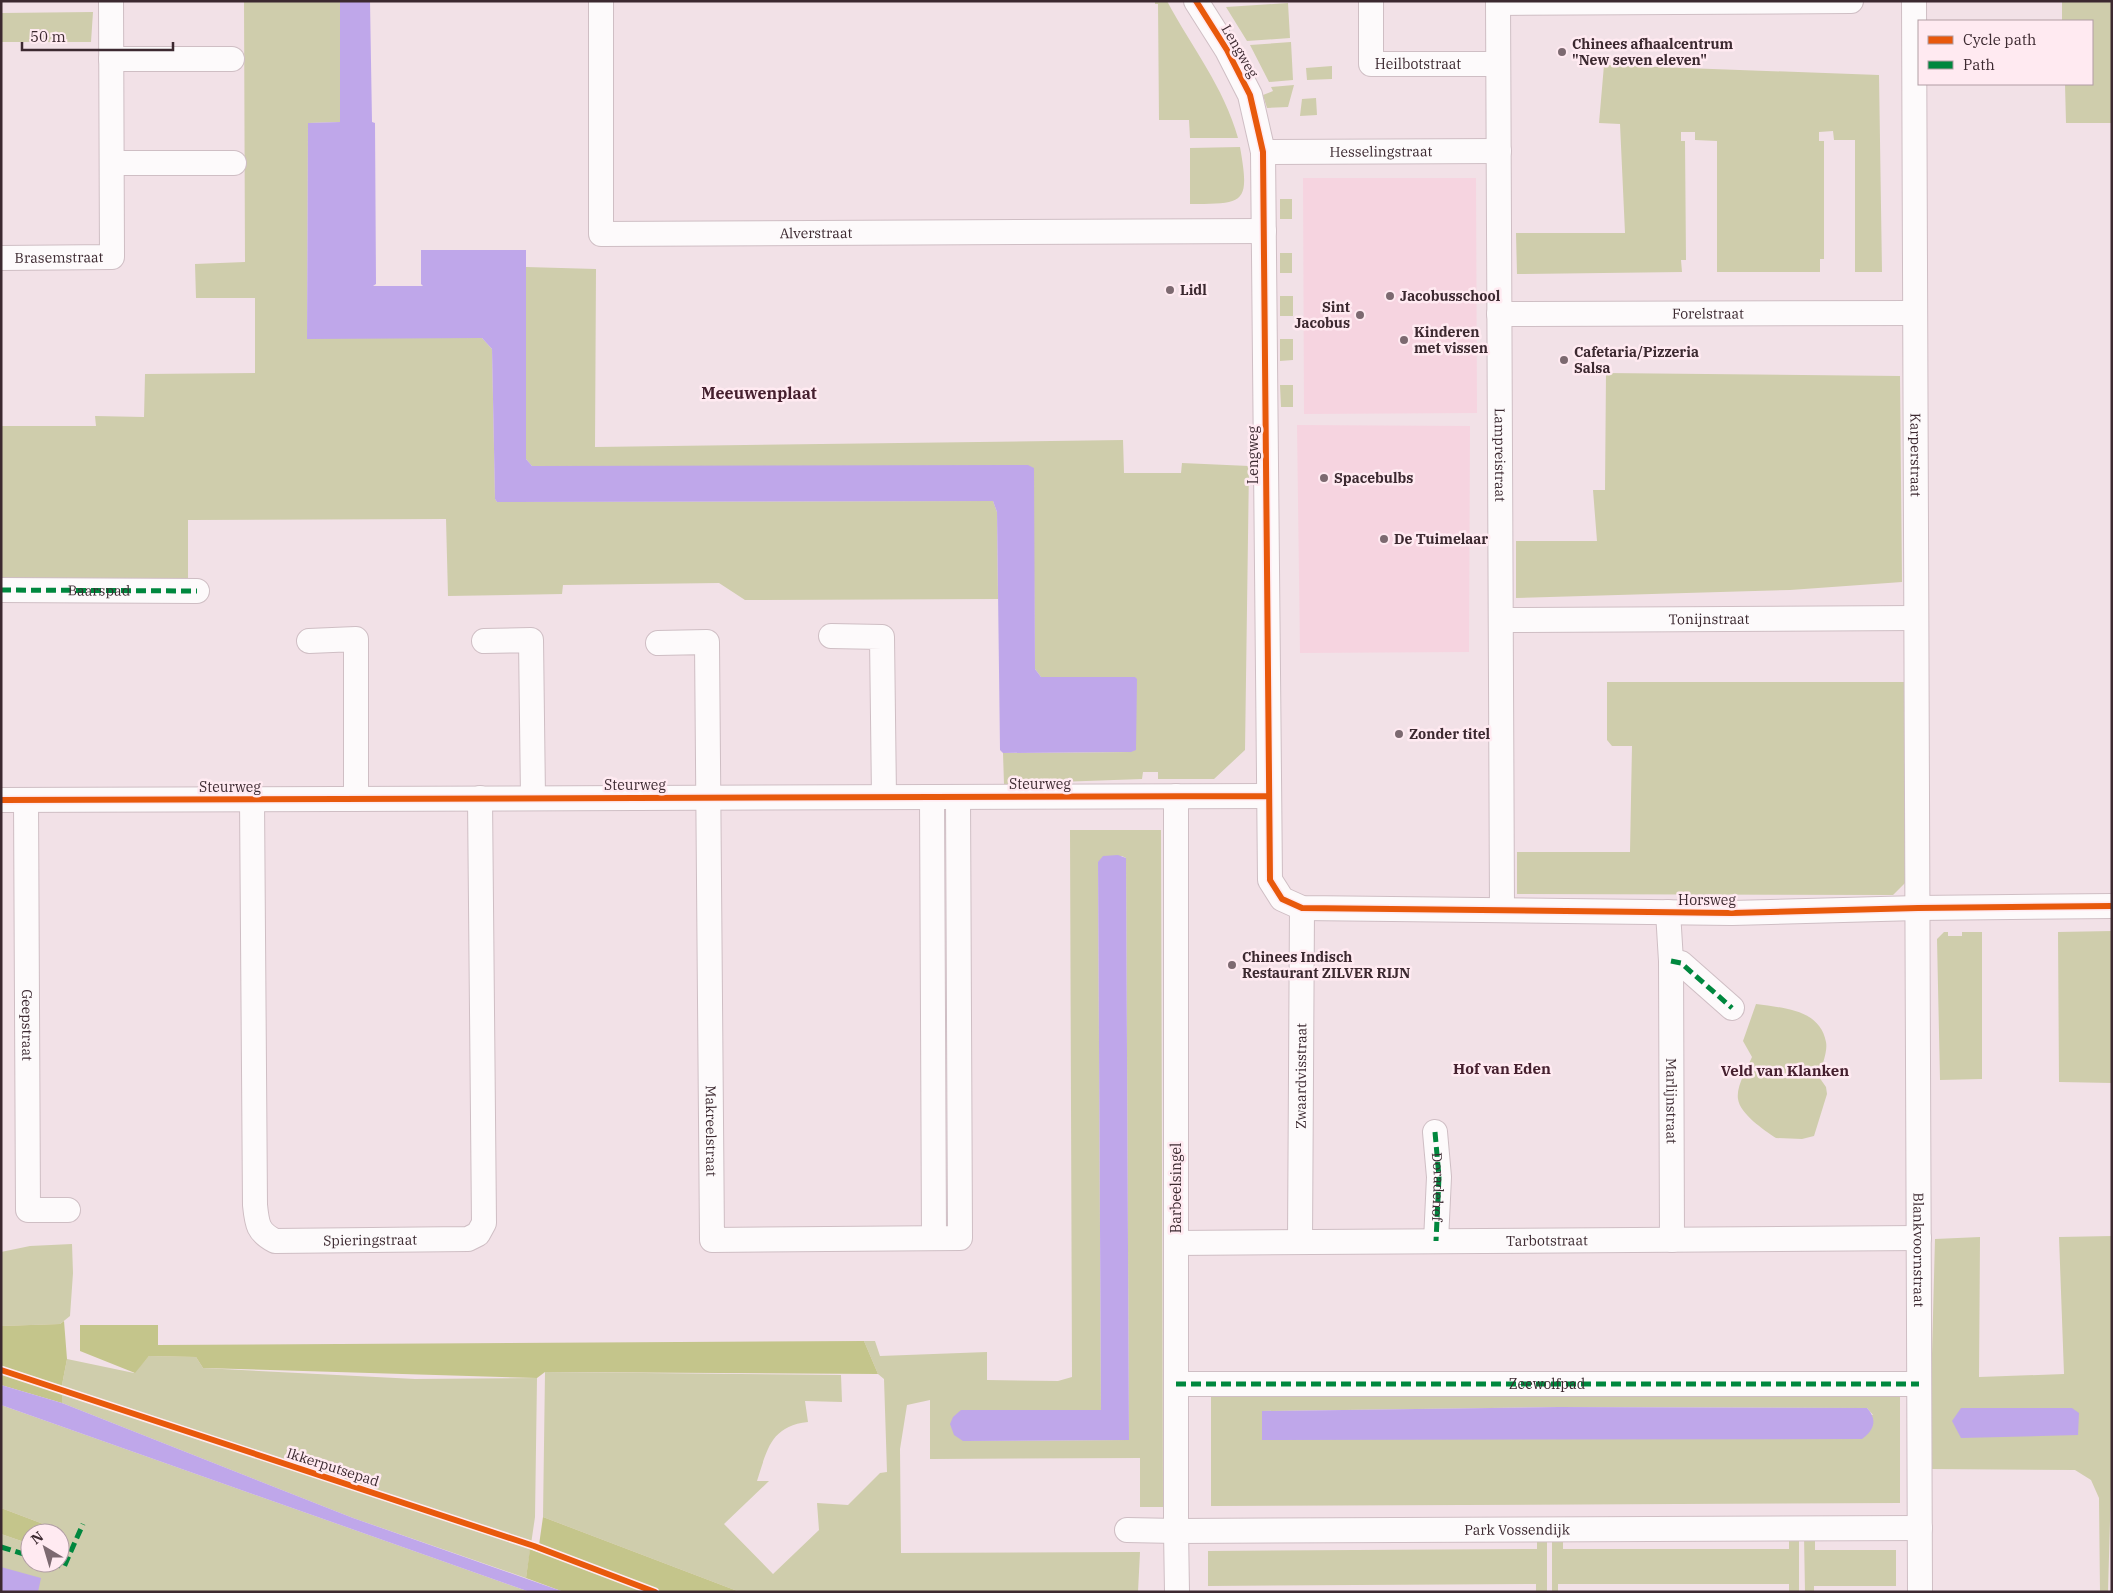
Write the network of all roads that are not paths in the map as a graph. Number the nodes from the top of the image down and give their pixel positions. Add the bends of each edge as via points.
1 (110, 1) edge
2 (600, 1) edge
3 (1196, 1) edge
4 (1371, 1) edge
5 (1851, 1) edge
6 (1914, 1) edge
7 (1498, 2) edge
8 (232, 59) dead end
9 (111, 60) junction
10 (1498, 64) junction
11 (1499, 151) junction
12 (1263, 152) junction
13 (112, 162) junction
14 (234, 163) dead end
15 (1264, 231) junction
16 (1, 258) edge
17 (1915, 312) junction
18 (1499, 314) junction
19 (1, 590) edge
20 (197, 591) dead end
21 (1916, 618) junction
22 (1501, 620) junction
23 (831, 636) dead end
24 (309, 641) dead end
25 (484, 641) dead end
26 (658, 643) dead end
27 (1176, 796) junction
28 (1268, 796) junction
29 (884, 797) junction
30 (932, 797) junction
31 (958, 797) junction
32 (480, 798) junction
33 (534, 798) junction
34 (707, 798) junction
35 (252, 799) junction
36 (356, 799) junction
37 (1, 800) edge
38 (26, 800) junction
39 (2112, 906) edge
40 (1302, 908) junction
41 (1918, 908) junction
42 (1502, 909) junction
43 (1668, 912) junction
44 (1671, 961) junction
45 (1732, 1008) dead end
46 (1435, 1132) dead end
47 (68, 1210) dead end
48 (934, 1238) junction
49 (1919, 1238) junction
50 (1672, 1240) junction
51 (1300, 1242) junction
52 (1436, 1242) junction
53 (1176, 1243) junction
54 (1176, 1384) junction
55 (1919, 1384) junction
56 (1920, 1528) junction
57 (1127, 1530) dead end
58 (1176, 1530) junction
59 (1177, 1592) edge
60 (1920, 1592) edge

1 - 9 street, Brasemstraat
2 - 15 street, Alverstraat via 601,234
3 - 12 street, Lengweg via 1250,95
4 - 10 street, Heilbotstraat via 1371,64
5 - 7 street
6 - 17 street, Karperstraat
7 - 10 street, Lampreistraat
8 - 9 street
9 - 13 street, Brasemstraat
10 - 11 street, Lampreistraat
11 - 12 street, Hesselingstraat
11 - 18 street, Lampreistraat
12 - 15 street, Lengweg
13 - 14 street
13 - 16 street, Brasemstraat via 112,257
15 - 28 street, Lengweg
17 - 18 street, Forelstraat
17 - 21 street, Karperstraat
18 - 22 street, Lampreistraat
19 - 20 street, Baarspad
21 - 22 street, Tonijnstraat
21 - 41 street, Karperstraat
22 - 42 street, Lampreistraat
23 - 29 street via 882,637
24 - 36 street via 356,639
25 - 33 street via 531,640
26 - 34 street via 707,642
27 - 28 street, Steurweg
27 - 31 street, Steurweg
27 - 53 street, Barbeelsingel
28 - 40 street, Lengweg via 1270,880 1282,899
29 - 30 street, Steurweg
29 - 34 street, Steurweg
30 - 31 street, Steurweg
30 - 48 street
31 - 48 street, Makreelstraat via 960,1238
32 - 33 street, Steurweg
32 - 35 street, Spieringstraat via 484,1223 478,1234 468,1239 275,1241 262,1234 256,1221 255,1205
32 - 36 street, Steurweg
33 - 34 street, Steurweg
34 - 48 street, Makreelstraat via 712,1240
35 - 36 street, Steurweg
35 - 38 street, Steurweg
37 - 38 street, Steurweg
38 - 47 street, Geepstraat via 28,1210
39 - 41 street, Horsweg
40 - 42 street, Horsweg
40 - 51 street, Zwaardvisstraat
41 - 43 street, Horsweg
41 - 49 street, Blankvoornstraat
42 - 43 street, Horsweg
43 - 44 street, Marlijnstraat
44 - 45 street via 1681,963
44 - 50 street, Marlijnstraat
46 - 52 street, Doradehof via 1439,1178
49 - 50 street, Tarbotstraat
49 - 55 street, Blankvoornstraat
50 - 52 street, Tarbotstraat
51 - 52 street, Tarbotstraat
51 - 53 street, Tarbotstraat
53 - 54 street, Barbeelsingel
54 - 55 street, Zeewolfpad
54 - 58 street, Barbeelsingel
55 - 56 street, Blankvoornstraat
56 - 58 street, Park Vossendijk
56 - 60 street, Blankvoornstraat
57 - 58 street
58 - 59 street

